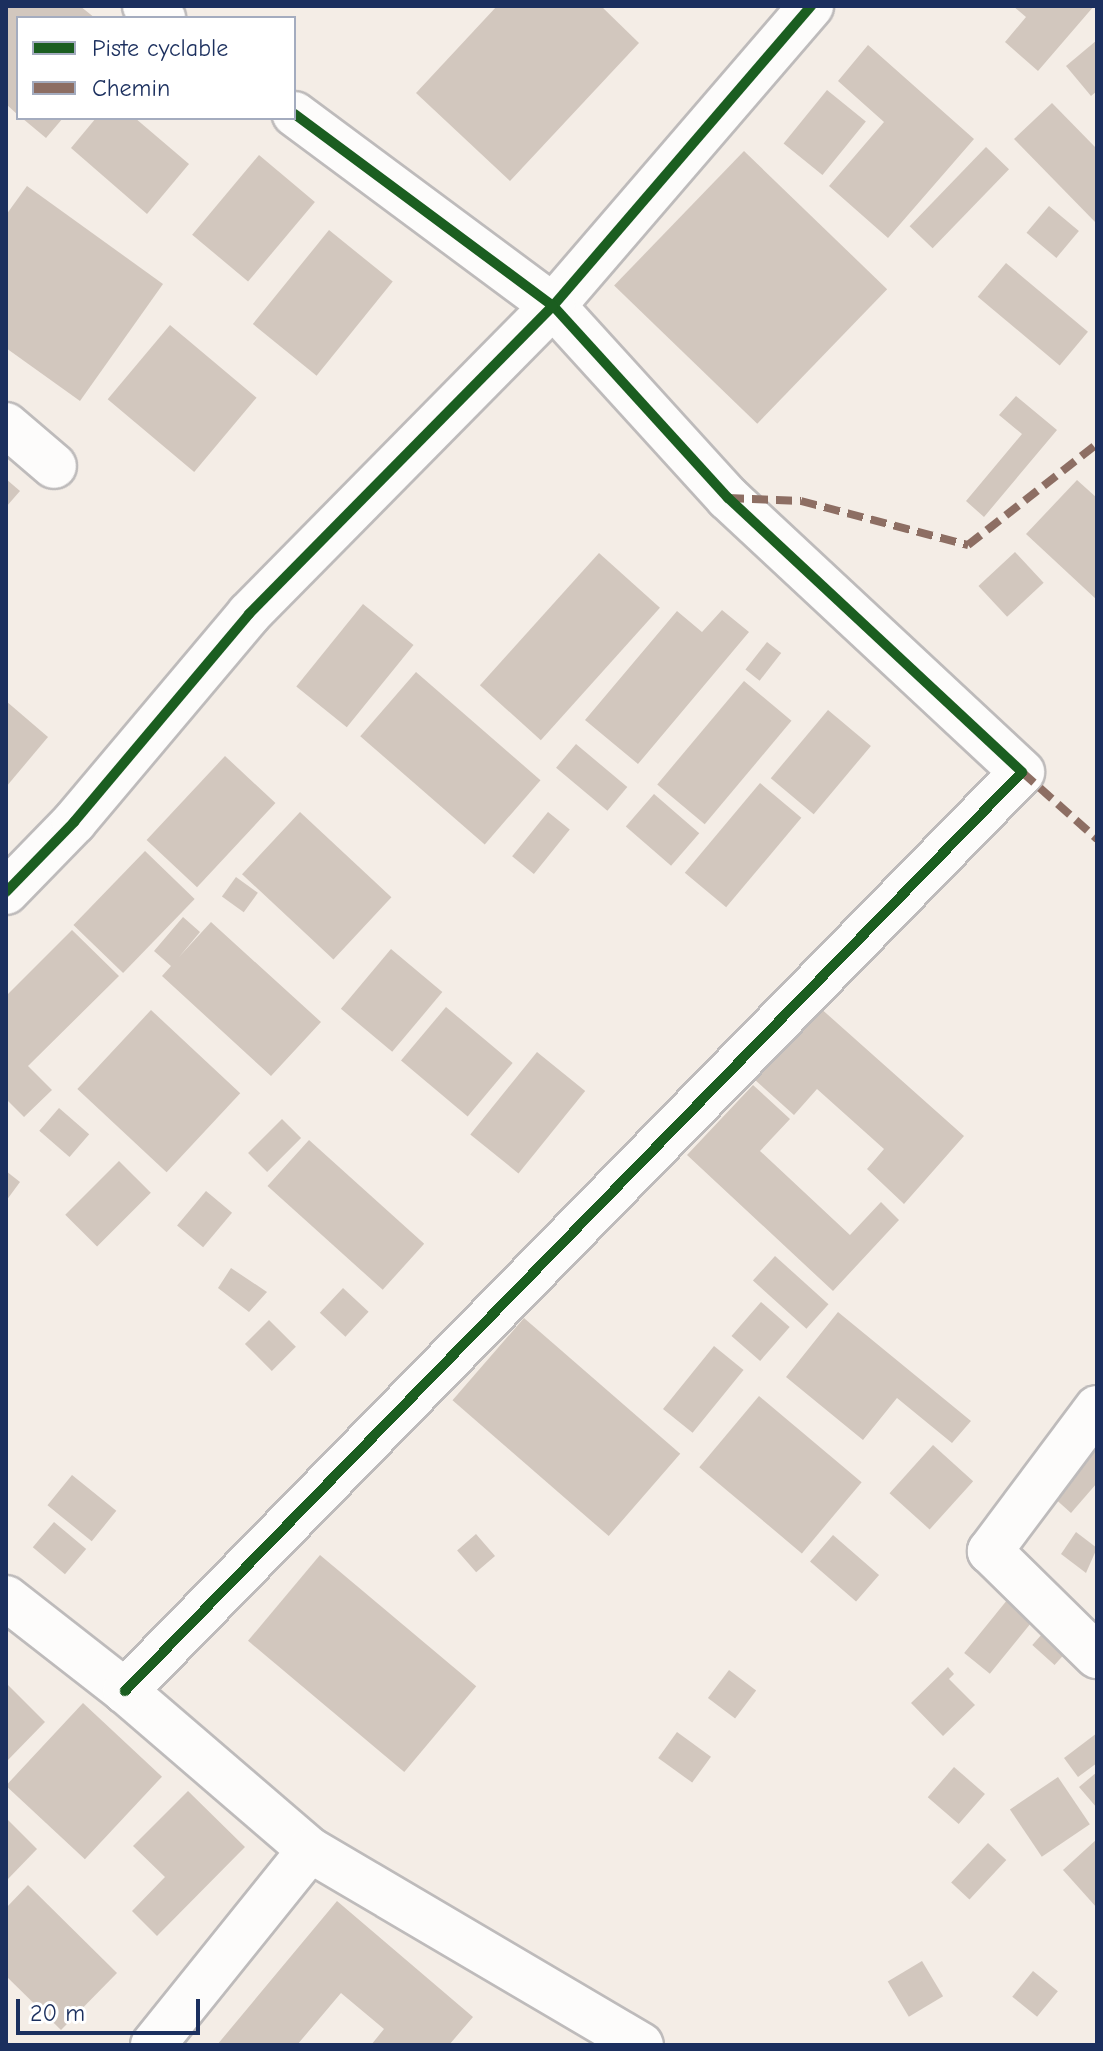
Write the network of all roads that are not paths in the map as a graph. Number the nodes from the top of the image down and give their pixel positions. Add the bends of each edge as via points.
1 (811, 6) edge
2 (296, 115) edge
3 (553, 306) junction
4 (6, 425) edge
5 (54, 466) dead end
6 (6, 892) edge
7 (1097, 1408) edge
8 (6, 1598) edge
9 (1097, 1656) edge
10 (125, 1691) junction
11 (310, 1850) junction
12 (153, 2045) edge
13 (641, 2045) edge

1 - 3 street
2 - 3 street
3 - 6 street via 249,614 74,822
3 - 10 street via 728,498 1022,772
4 - 5 street
7 - 9 street via 990,1551
8 - 10 street
10 - 11 street
11 - 12 street
11 - 13 street

